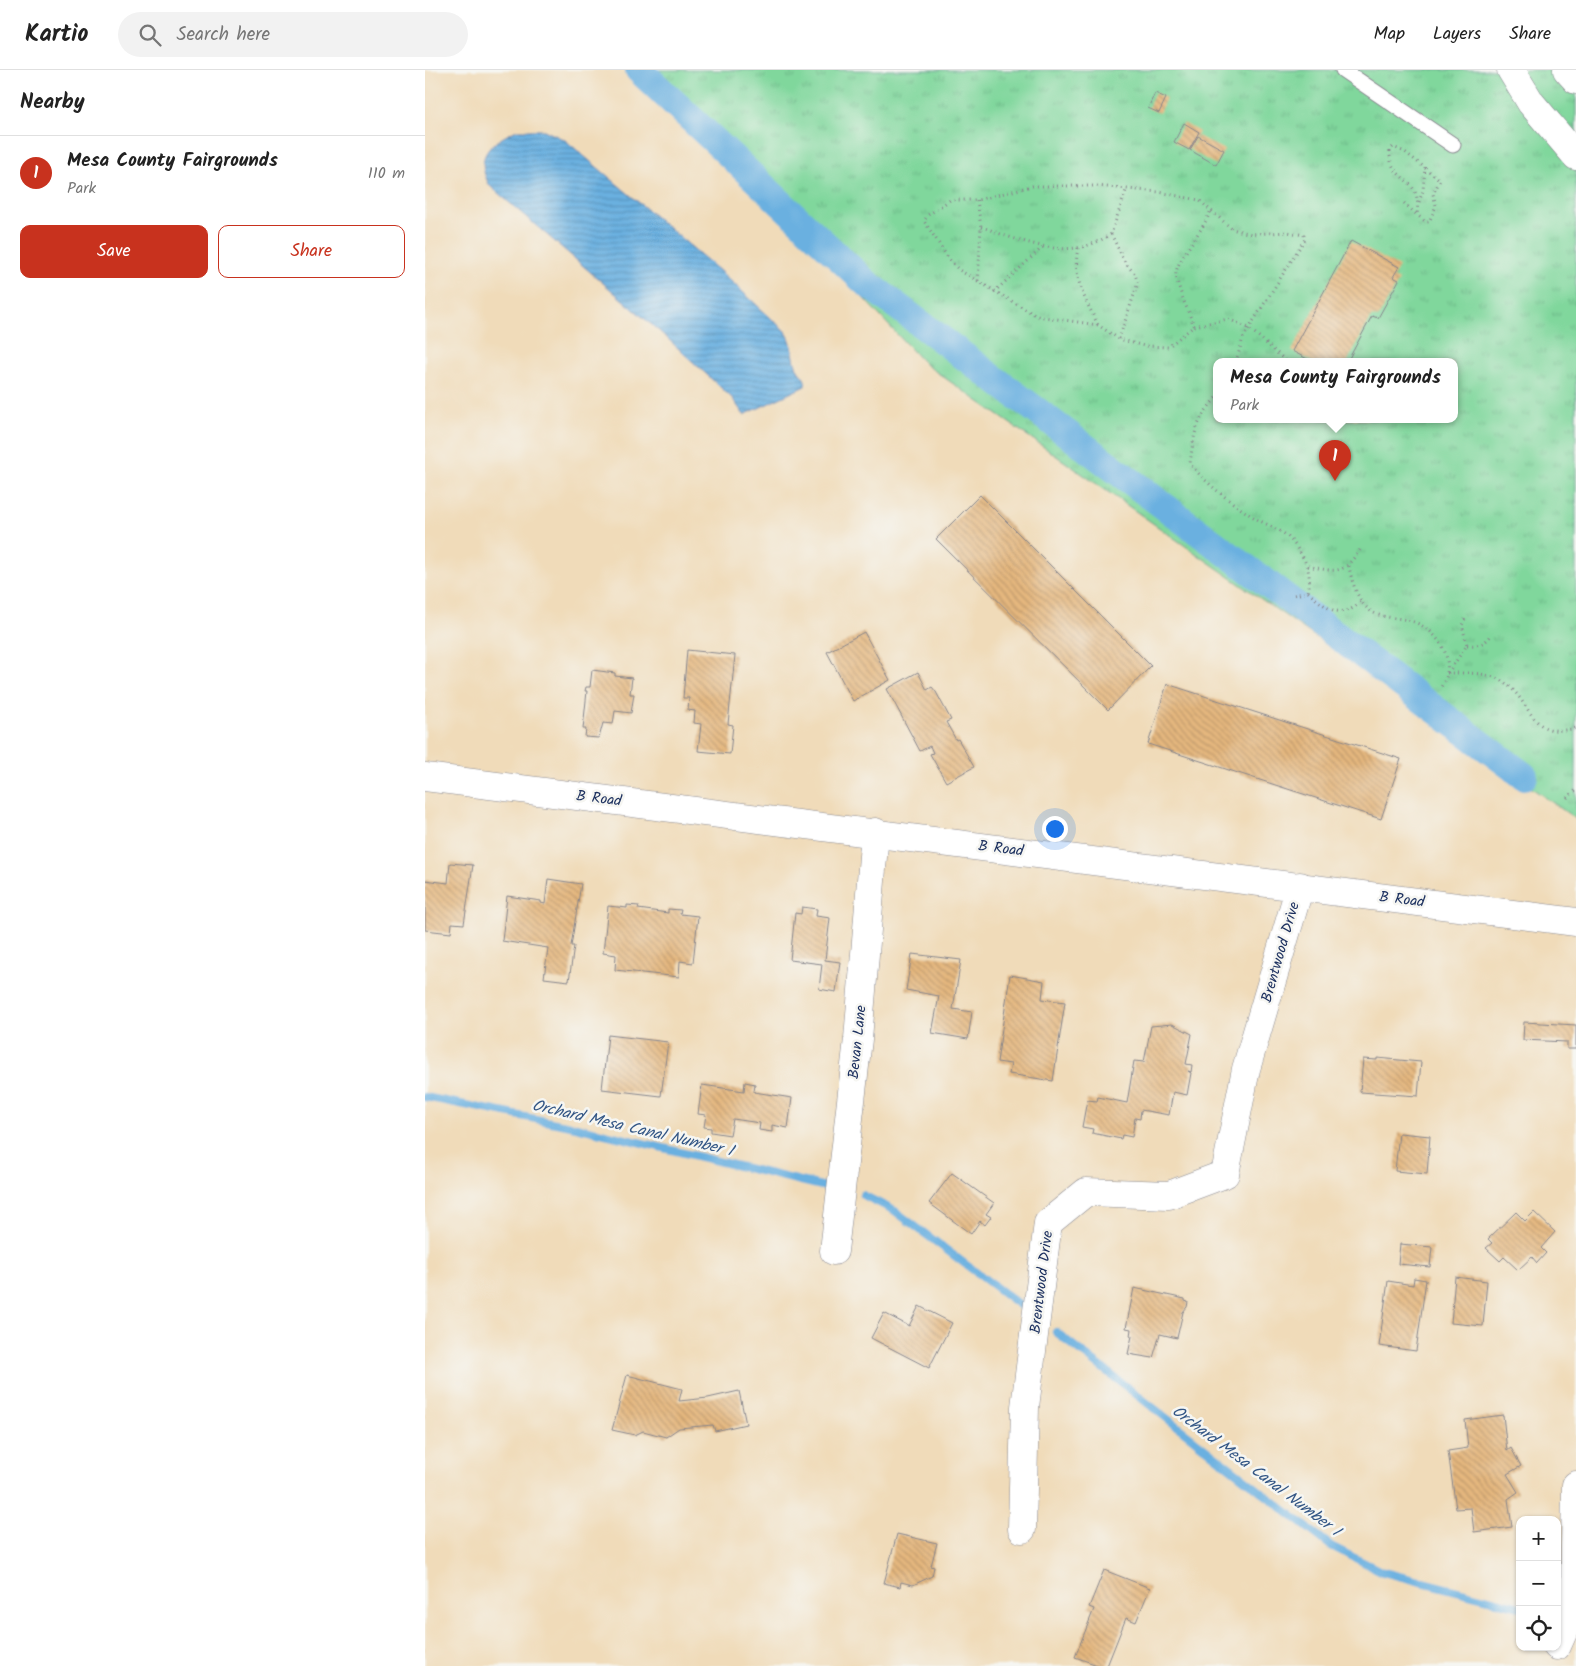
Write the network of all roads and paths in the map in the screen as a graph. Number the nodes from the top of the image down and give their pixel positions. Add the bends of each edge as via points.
1 (1343, 70) edge
2 (1511, 70) edge
3 (1567, 70) edge
4 (1576, 80) edge
5 (1453, 145) dead end
6 (1576, 156) edge
7 (1425, 167) junction
8 (1127, 188) junction
9 (977, 200) junction
10 (1419, 203) junction
11 (1404, 204) dead end
12 (1210, 212) junction
13 (1417, 215) junction
14 (981, 226) junction
15 (1111, 234) junction
16 (1044, 246) junction
17 (1078, 248) junction
18 (978, 283) junction
19 (994, 292) junction
20 (1099, 324) junction
21 (1194, 326) junction
22 (1249, 328) junction
23 (1119, 339) junction
24 (1237, 358) edge
25 (1283, 358) edge
26 (1213, 402) edge
27 (1362, 547) dead end
28 (1308, 566) junction
29 (1349, 566) junction
30 (1308, 592) junction
31 (1294, 595) dead end
32 (1362, 601) junction
33 (1466, 617) dead end
34 (1492, 634) dead end
35 (1467, 645) junction
36 (1447, 673) junction
37 (1441, 687) dead end
38 (1576, 728) edge
39 (425, 777) edge
40 (1576, 790) edge
41 (1567, 798) dead end
42 (875, 832) junction
43 (1300, 886) junction
44 (1576, 922) edge
45 (835, 1251) dead end
46 (1576, 1485) edge
47 (1022, 1529) dead end
48 (1561, 1638) edge

1 - 5 lane
2 - 6 street via 1531,103
3 - 4 street
7 - 10 path
7 - 10 path via 1405,152 1393,147 1390,150 1394,169 1415,188
7 - 13 path via 1439,180 1433,194 1436,206 1429,222
8 - 9 path via 1032,186
8 - 12 path via 1199,200
8 - 15 path
9 - 14 path
9 - 18 path via 950,200 928,215 925,221 949,259
10 - 13 path
11 - 13 path
12 - 21 path via 1206,225 1180,260 1176,273
12 - 22 path via 1232,229 1251,234 1288,232 1303,235 1305,239
14 - 16 path
14 - 18 path
15 - 17 path
15 - 23 path via 1138,283
16 - 17 path via 1066,250
16 - 19 path
17 - 20 path via 1076,276
18 - 19 path
19 - 20 path via 1037,316
20 - 23 path
21 - 22 path via 1228,319
21 - 23 path via 1168,347 1144,346
22 - 24 path
22 - 25 path
26 - 28 path via 1201,416 1190,464 1209,485 1256,519 1290,538
27 - 29 path
28 - 29 path via 1339,571
28 - 30 path via 1311,579
29 - 32 path via 1351,580
30 - 31 path
30 - 32 path via 1327,608 1340,612 1353,610
32 - 36 path via 1384,618 1411,621 1435,636 1442,644
33 - 35 path via 1462,625
34 - 35 path via 1487,642 1478,646
35 - 36 path
36 - 37 path
36 - 38 path via 1492,676 1510,686 1533,719 1558,731
39 - 42 street, B Road
40 - 41 path
42 - 43 street, B Road
42 - 45 street, Bevan Lane via 858,1039
43 - 44 street, B Road
43 - 47 street, Brentwood Drive via 1246,1069 1225,1174 1169,1195 1086,1192 1048,1223 1025,1406
46 - 48 street via 1573,1608

